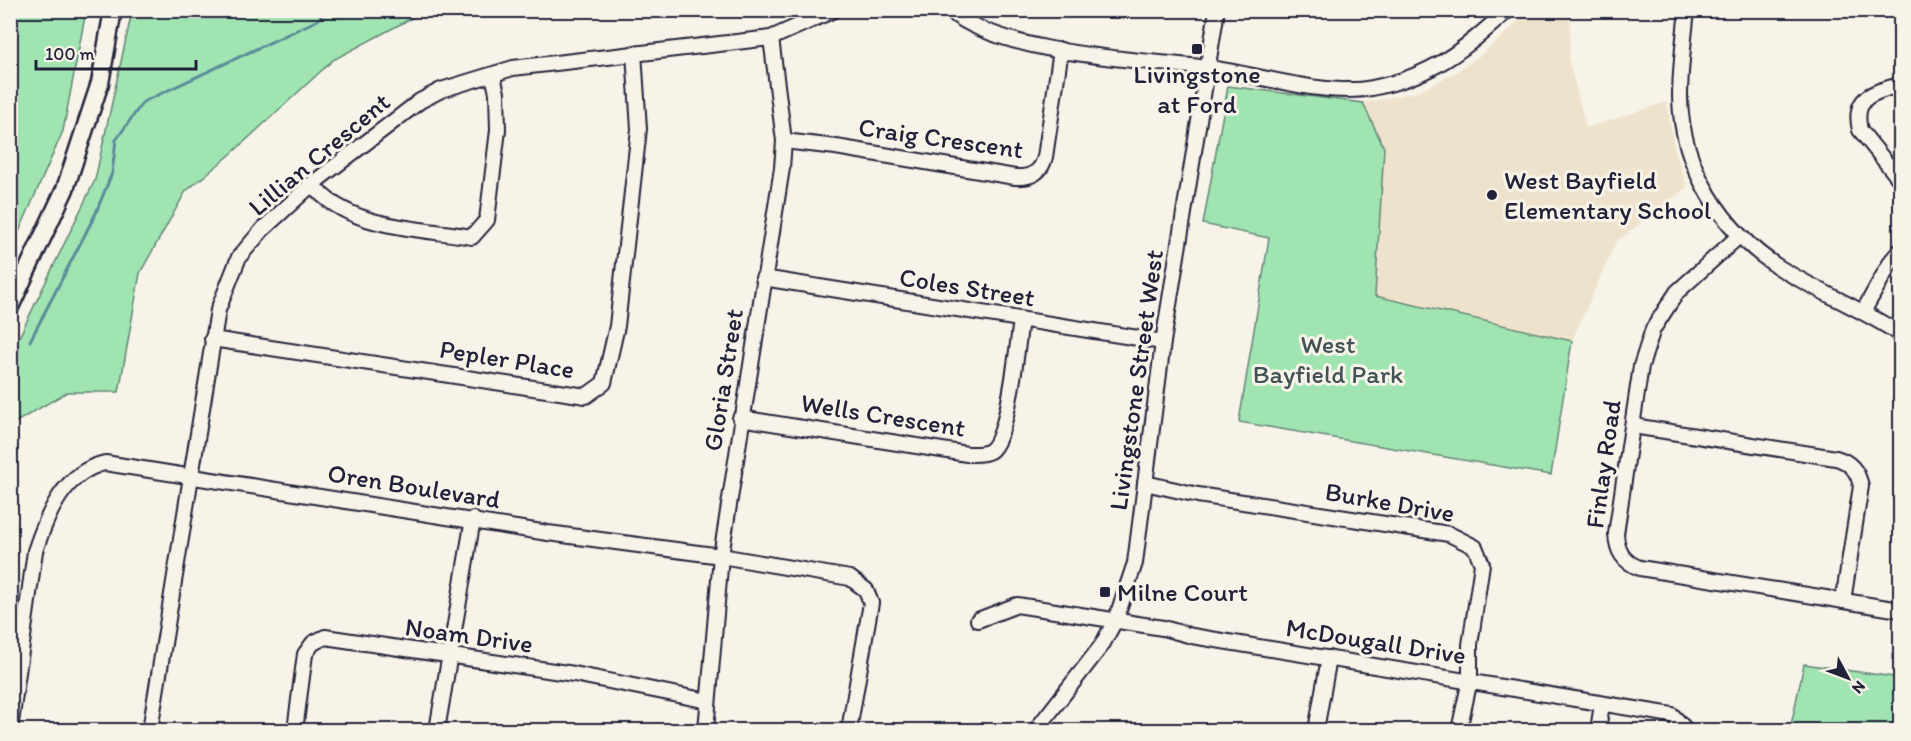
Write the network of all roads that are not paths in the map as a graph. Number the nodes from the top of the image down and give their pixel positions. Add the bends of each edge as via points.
1 (113, 10) edge
2 (834, 10) edge
3 (949, 10) edge
4 (1217, 10) edge
5 (1508, 10) edge
6 (1686, 10) edge
7 (771, 38) junction
8 (1061, 50) junction
9 (634, 53) junction
10 (1209, 68) junction
11 (493, 76) junction
12 (1900, 85) edge
13 (784, 141) junction
14 (1900, 180) edge
15 (312, 184) junction
16 (1739, 236) junction
17 (1900, 251) edge
18 (763, 278) junction
19 (10, 307) edge
20 (1863, 312) junction
21 (1021, 320) junction
22 (1900, 334) edge
23 (212, 339) junction
24 (1163, 342) junction
25 (740, 418) junction
26 (1633, 426) junction
27 (191, 475) junction
28 (1144, 483) junction
29 (473, 519) junction
30 (721, 556) junction
31 (1843, 601) junction
32 (1900, 610) edge
33 (978, 620) dead end
34 (1116, 620) junction
35 (449, 657) junction
36 (1329, 658) junction
37 (1470, 680) junction
38 (708, 701) junction
39 (1602, 704) junction
40 (10, 730) edge
41 (150, 730) edge
42 (296, 730) edge
43 (437, 730) edge
44 (706, 730) edge
45 (849, 730) edge
46 (1036, 730) edge
47 (1316, 730) edge
48 (1459, 730) edge
49 (1598, 730) edge
50 (1686, 730) edge

1 - 19 main road via 100,83 65,189
2 - 7 street, Lillian Crescent
3 - 8 street via 962,21 1011,39
4 - 10 street, Livingstone Street West
5 - 10 street via 1437,67 1403,81 1368,89 1331,88
6 - 16 street via 1680,97 1685,133 1700,178
7 - 9 street, Lillian Crescent
7 - 13 street, Gloria Street
8 - 10 street via 1142,63
8 - 13 street, Craig Crescent via 1045,157 1029,177
9 - 11 street, Lillian Crescent via 513,68
9 - 23 street, Pepler Place via 639,129 617,326 604,383 586,396
10 - 24 street, Livingstone Street West
11 - 15 street, Lillian Crescent via 441,90 420,101
11 - 15 street via 498,130 487,220 472,237 379,222 345,212 323,198
12 - 14 street via 1868,96 1861,103 1857,120 1860,130
13 - 18 street, Gloria Street
15 - 23 street, Lillian Crescent via 263,228 239,257 218,310
16 - 20 street via 1779,268
16 - 26 street, Finlay Road via 1677,292 1661,313 1641,366
17 - 20 street
18 - 21 street, Coles Street
18 - 25 street, Gloria Street
20 - 22 street
21 - 24 street, Coles Street
21 - 25 street, Wells Crescent via 1002,434 990,451 967,454
23 - 27 street, Lillian Crescent
24 - 28 street, Livingstone Street West
25 - 30 street, Gloria Street
26 - 31 street, Finlay Road via 1616,534 1617,547 1627,562 1640,568
26 - 31 street via 1848,463 1861,486
27 - 29 street, Oren Boulevard
27 - 40 street, Oren Boulevard via 105,463 82,471 65,489 47,519 35,551
27 - 41 street, Lillian Crescent
28 - 34 street, Livingstone Street West via 1136,563
28 - 37 street, Burke Drive via 1449,534 1469,543 1480,553 1482,564 1470,645
29 - 30 street, Oren Boulevard
29 - 35 street
30 - 38 street, Gloria Street
30 - 45 street, Oren Boulevard via 839,575 866,590 871,603
31 - 32 street, Finlay Road
33 - 34 street via 1017,605
34 - 36 street, McDougall Drive
34 - 46 street, Livingstone Street West via 1090,662
35 - 38 street, Noam Drive via 574,674
35 - 42 street, Noam Drive via 325,637 313,643 305,654
35 - 43 street
36 - 37 street, McDougall Drive
36 - 47 street
37 - 39 street, McDougall Drive
37 - 48 street, Burke Drive
38 - 44 street, Gloria Street
39 - 49 street
39 - 50 street, McDougall Drive via 1672,715

